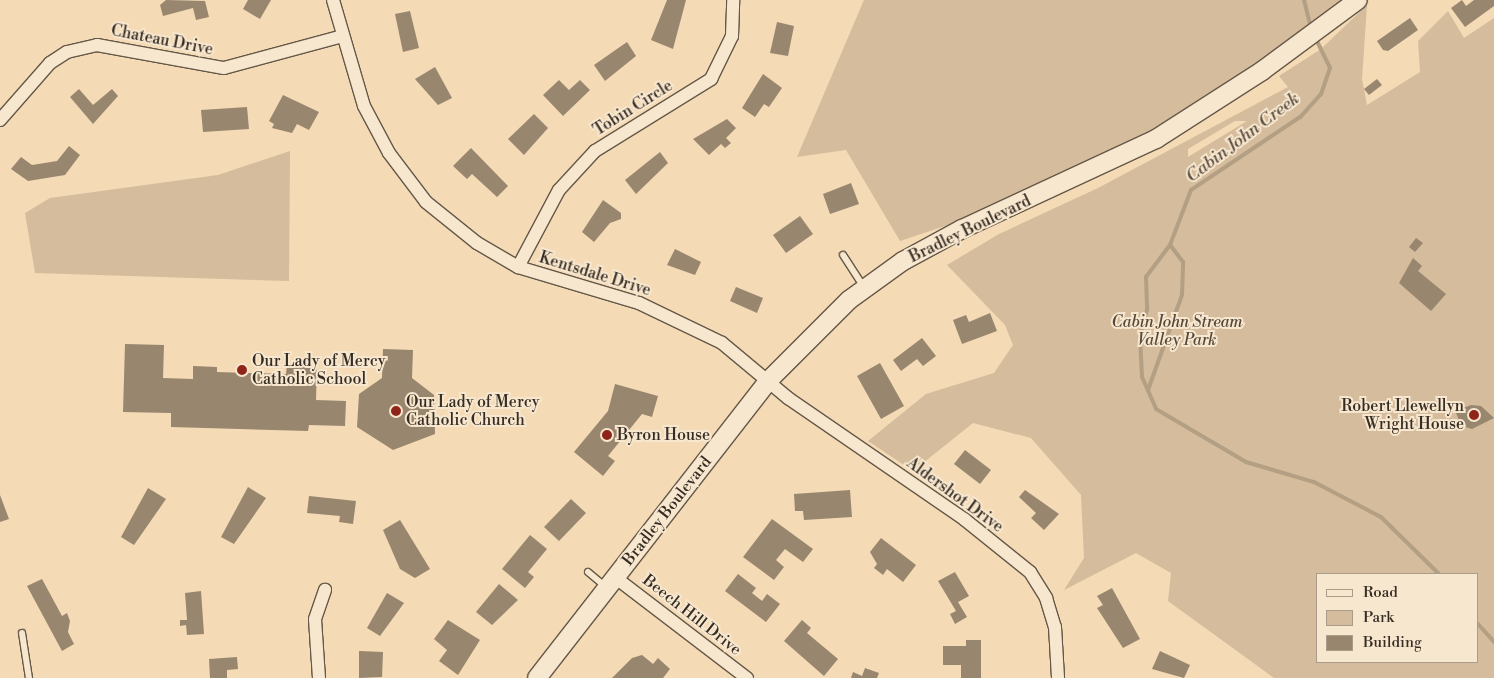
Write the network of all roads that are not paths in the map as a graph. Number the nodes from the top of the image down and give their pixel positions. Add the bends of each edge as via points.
1 (333, 0) edge
2 (733, 0) edge
3 (1358, 0) edge
4 (343, 36) junction
5 (0, 120) edge
6 (843, 255) dead end
7 (518, 267) junction
8 (865, 288) junction
9 (769, 380) junction
10 (588, 572) dead end
11 (612, 583) junction
12 (325, 590) dead end
13 (22, 633) dead end
14 (29, 678) edge
15 (319, 678) edge
16 (536, 678) edge
17 (747, 678) edge
18 (1058, 678) edge

1 - 4 street, Kentsdale Drive
2 - 7 street, Tobin Circle via 732,36 711,79 595,151 558,190
3 - 8 main road, Bradley Boulevard via 1262,71 1156,139 962,229 903,261
4 - 5 street, Chateau Drive via 224,68 127,49 90,46 50,63
4 - 7 street, Kentsdale Drive via 364,106 408,180 450,223
6 - 8 lane
7 - 9 street, Kentsdale Drive via 670,315 722,343
8 - 9 main road, Bradley Boulevard via 796,350
9 - 11 main road, Bradley Boulevard
9 - 18 street, Aldershot Drive via 788,398 964,518 1030,572 1046,598 1055,627
10 - 11 lane
11 - 16 main road, Bradley Boulevard
11 - 17 street, Beech Hill Drive
12 - 15 street via 316,619
13 - 14 lane

